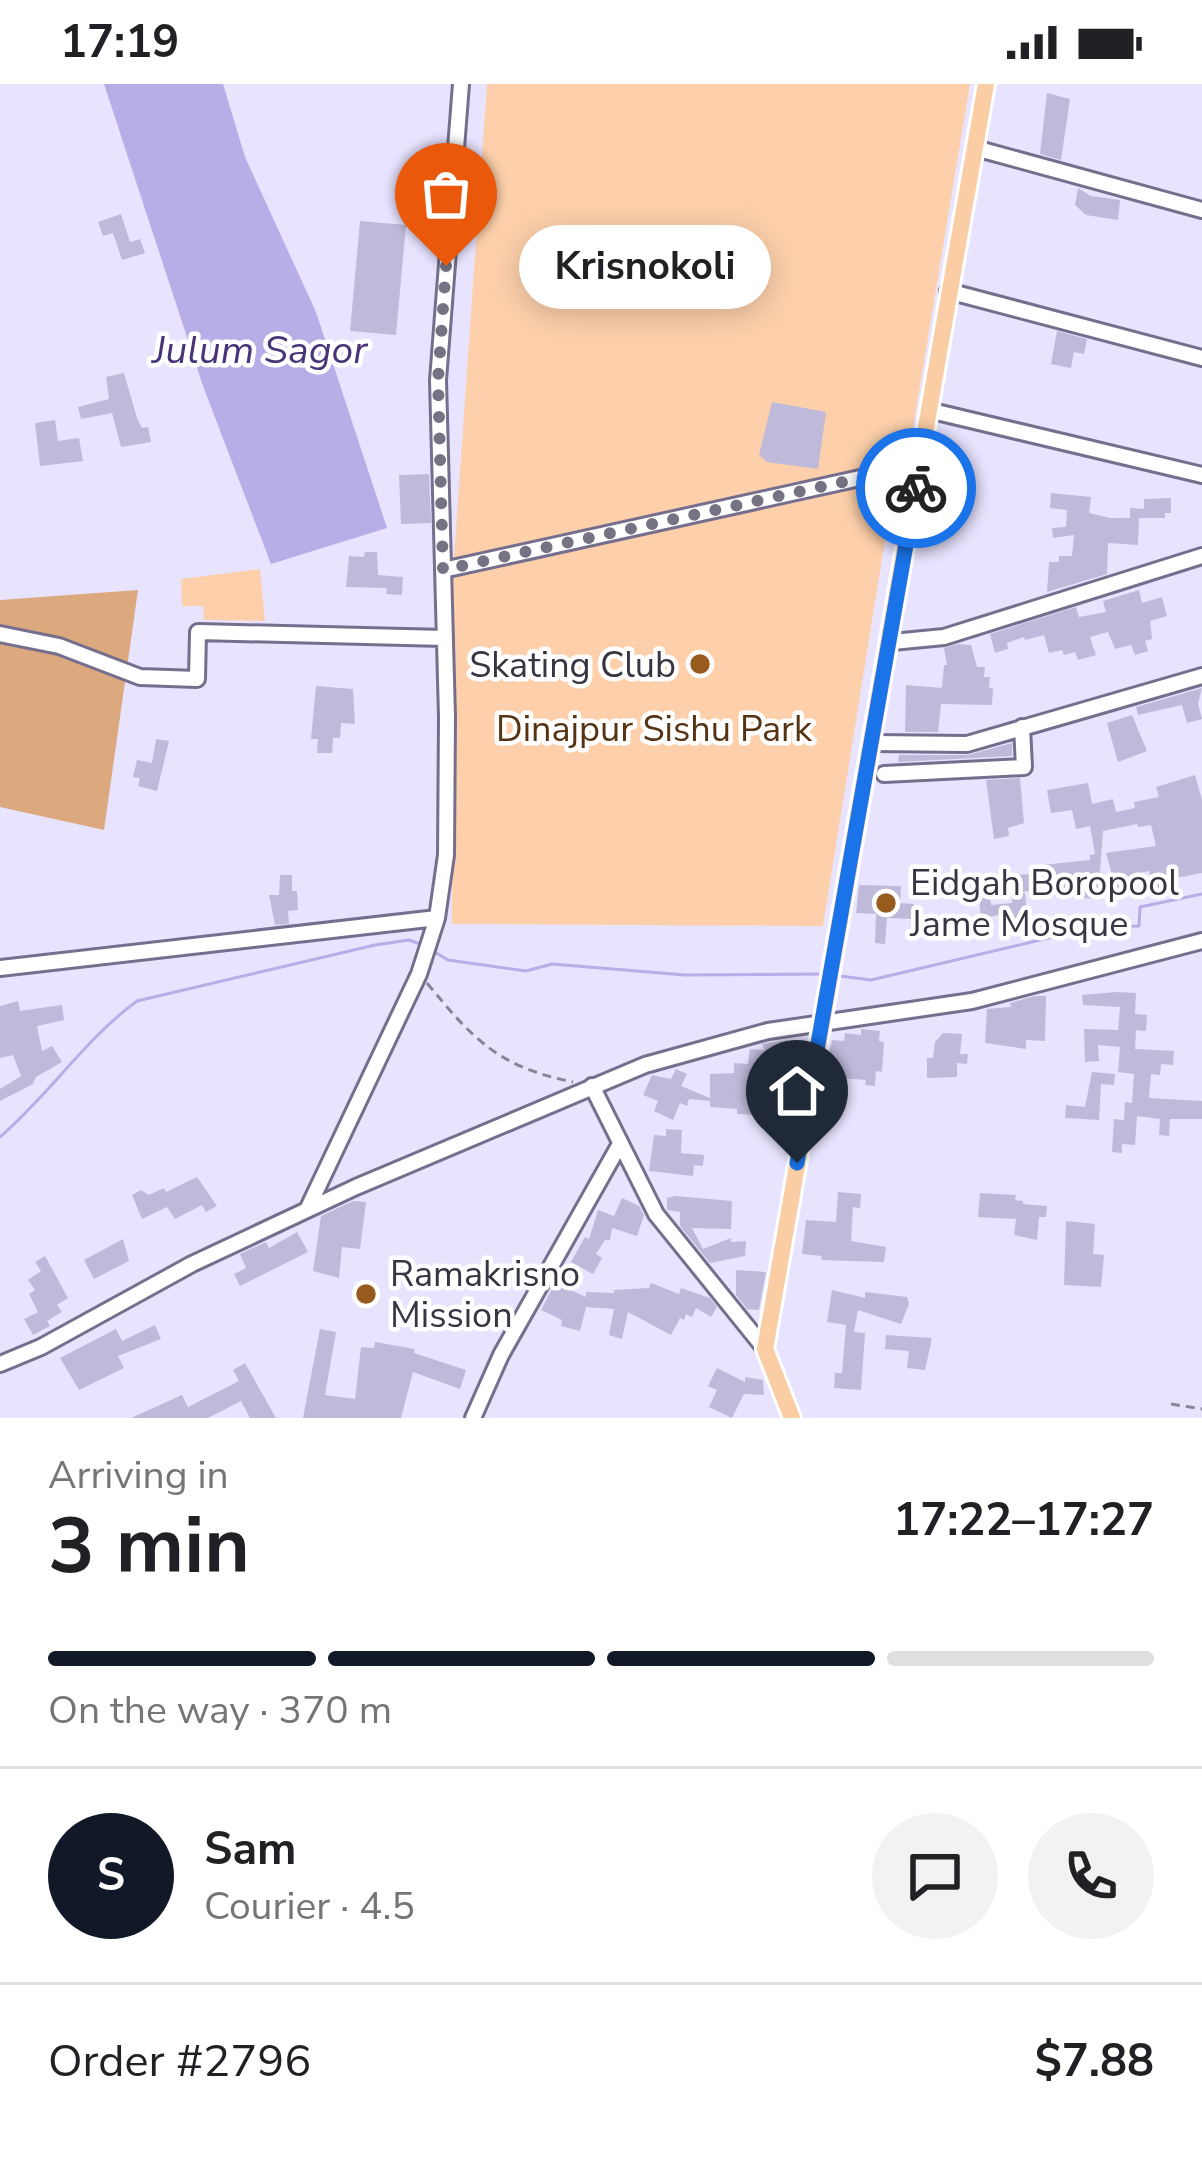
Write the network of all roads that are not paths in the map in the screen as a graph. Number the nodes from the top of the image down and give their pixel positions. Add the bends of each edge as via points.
1 (461, 84) edge
2 (986, 84) edge
3 (975, 148) junction
4 (1202, 210) edge
5 (948, 291) junction
6 (1202, 358) edge
7 (928, 410) junction
8 (920, 465) junction
9 (1202, 475) edge
10 (1202, 556) edge
11 (443, 570) junction
12 (0, 634) edge
13 (445, 638) junction
14 (892, 642) junction
15 (1202, 676) edge
16 (1022, 727) junction
17 (872, 742) junction
18 (884, 774) dead end
19 (435, 923) junction
20 (1202, 941) edge
21 (0, 968) edge
22 (821, 1024) junction
23 (592, 1085) junction
24 (620, 1144) junction
25 (307, 1210) junction
26 (765, 1349) junction
27 (0, 1364) edge
28 (473, 1418) edge
29 (792, 1418) edge

1 - 11 street via 438,380
2 - 3 main road
3 - 4 street
3 - 5 main road
5 - 6 street
5 - 7 main road
7 - 8 main road
7 - 9 street
8 - 11 street
8 - 14 main road
10 - 14 street via 944,637
11 - 13 street
12 - 13 street via 140,677 197,679 198,632
13 - 19 street via 446,855
14 - 17 main road
15 - 16 street
16 - 17 street via 967,744
16 - 18 street via 1024,767
17 - 22 main road
19 - 21 street
19 - 25 street
20 - 22 street via 971,1001
22 - 23 street via 768,1031
22 - 26 main road
23 - 24 street
23 - 25 street
24 - 26 street via 656,1214
24 - 28 street
25 - 27 street
26 - 29 main road

